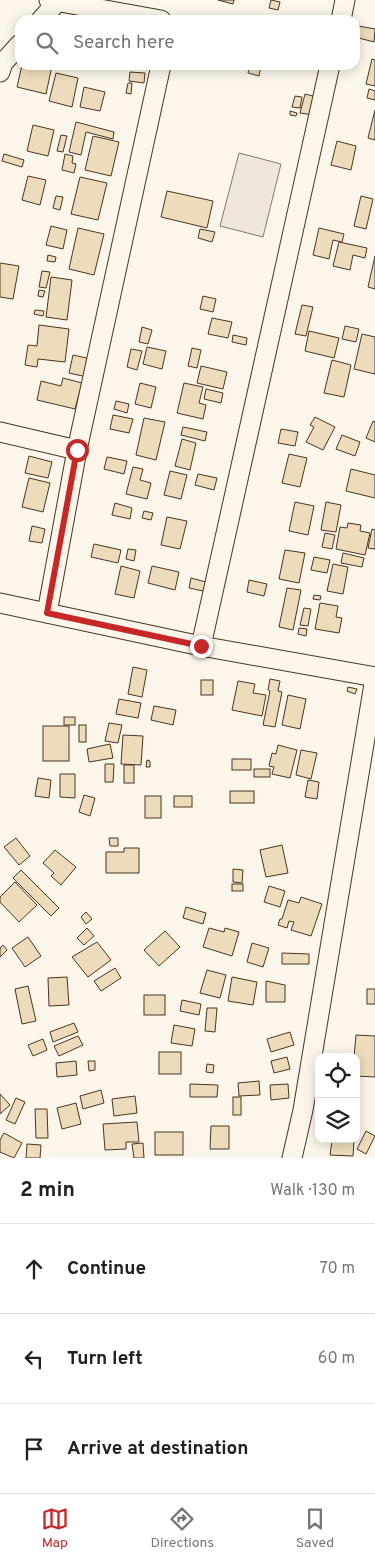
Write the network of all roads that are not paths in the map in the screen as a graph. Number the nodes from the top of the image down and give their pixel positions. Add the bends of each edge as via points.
1 (345, 0) edge
2 (53, 1) edge
3 (44, 15) edge
4 (133, 15) edge
5 (342, 15) edge
6 (15, 50) edge
7 (160, 70) edge
8 (329, 70) edge
9 (0, 72) edge
10 (0, 432) edge
11 (77, 450) junction
12 (0, 603) edge
13 (47, 613) junction
14 (201, 646) junction
15 (375, 678) edge
16 (292, 1158) edge

1 - 5 street
2 - 3 street
2 - 4 street
6 - 9 street via 3,63
7 - 11 street
8 - 14 street
10 - 11 street
11 - 13 street
12 - 13 street
13 - 14 street
14 - 15 street
15 - 16 street via 303,1110

